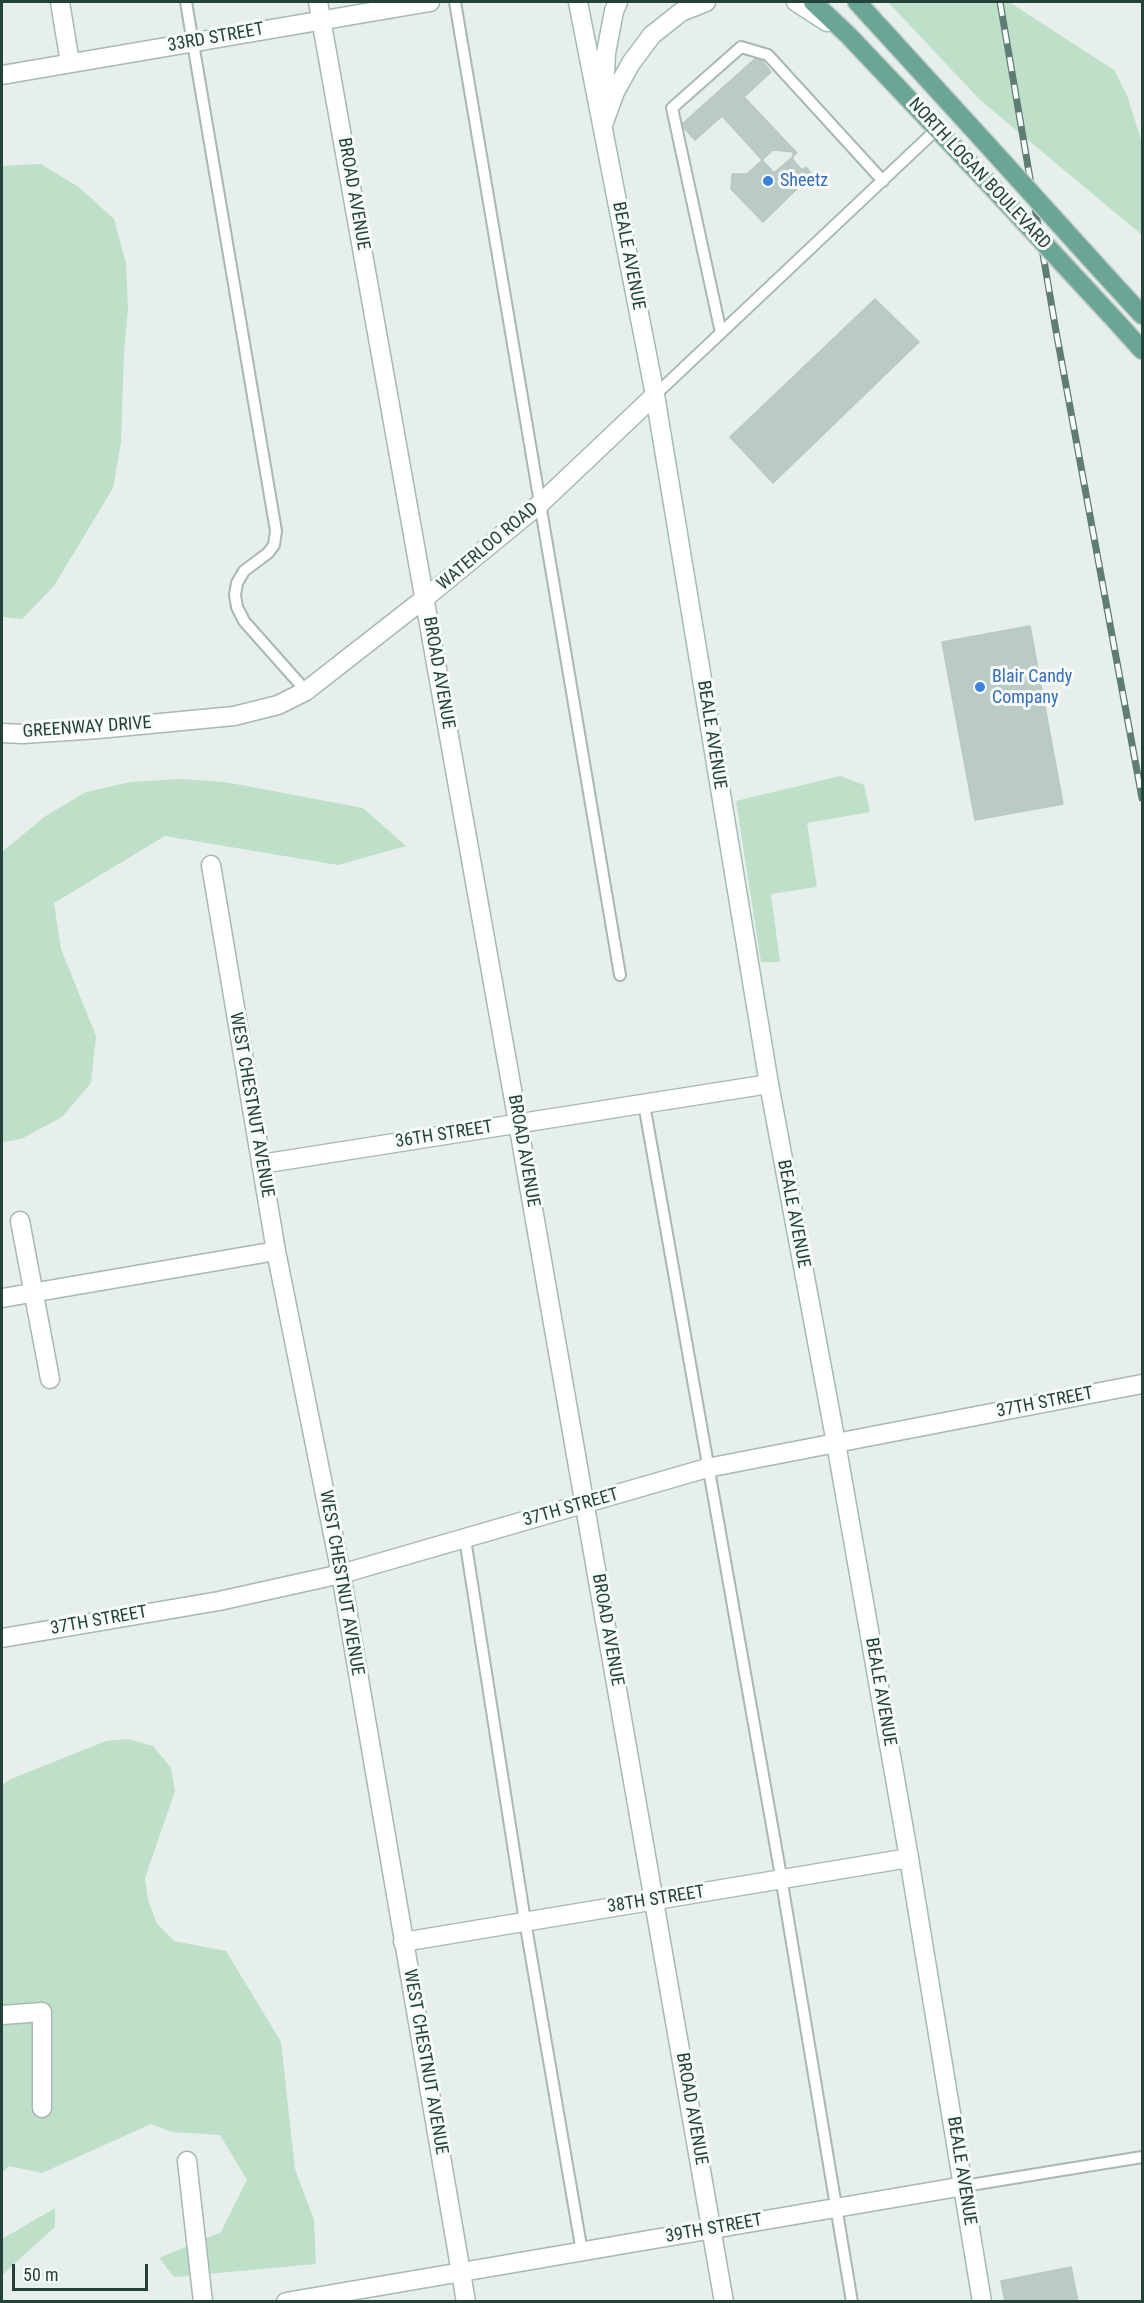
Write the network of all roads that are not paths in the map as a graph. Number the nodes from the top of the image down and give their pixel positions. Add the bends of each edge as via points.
1 (60, 2) edge
2 (186, 2) edge
3 (318, 2) edge
4 (430, 2) edge
5 (455, 2) edge
6 (578, 2) edge
7 (618, 2) edge
8 (706, 2) edge
9 (796, 2) edge
10 (813, 2) edge
11 (857, 2) edge
12 (322, 20) junction
13 (849, 36) junction
14 (193, 42) junction
15 (70, 63) junction
16 (2, 75) edge
17 (602, 127) junction
18 (937, 129) junction
19 (883, 180) junction
20 (1143, 315) edge
21 (721, 333) junction
22 (1143, 350) edge
23 (655, 395) junction
24 (541, 503) junction
25 (425, 598) junction
26 (306, 691) junction
27 (173, 722) joint
28 (2, 733) edge
29 (211, 866) dead end
30 (620, 975) dead end
31 (769, 1084) junction
32 (644, 1104) junction
33 (518, 1124) junction
34 (261, 1164) junction
35 (20, 1221) dead end
36 (276, 1251) junction
37 (33, 1292) junction
38 (2, 1298) edge
39 (50, 1378) dead end
40 (1143, 1384) edge
41 (836, 1443) junction
42 (707, 1468) junction
43 (584, 1504) junction
44 (465, 1539) junction
45 (341, 1574) junction
46 (2, 1638) edge
47 (909, 1858) junction
48 (781, 1879) junction
49 (655, 1900) junction
50 (525, 1921) junction
51 (403, 1942) junction
52 (2, 2015) edge
53 (42, 2108) dead end
54 (1143, 2157) edge
55 (187, 2161) dead end
56 (964, 2186) junction
57 (835, 2208) junction
58 (711, 2229) junction
59 (582, 2252) junction
60 (462, 2273) junction
61 (202, 2301) edge
62 (286, 2301) edge
63 (466, 2301) edge
64 (724, 2301) edge
65 (852, 2301) edge
66 (982, 2301) edge

1 - 15 street
2 - 14 lane
3 - 12 street, BROAD AVENUE
4 - 12 street, 33RD STREET
5 - 24 lane
6 - 17 street, BEALE AVENUE
7 - 17 street, BEALE AVENUE via 606,53
8 - 17 street via 681,12 652,35 615,92
9 - 13 street
10 - 13 main road, NORTH LOGAN BOULEVARD
11 - 20 main road, NORTH LOGAN BOULEVARD, bridge
12 - 14 street, 33RD STREET
12 - 25 street, BROAD AVENUE
13 - 18 main road, NORTH LOGAN BOULEVARD
14 - 15 street, 33RD STREET
14 - 26 lane via 276,531 274,545 244,571 237,584 237,607 244,621
15 - 16 street, 33RD STREET
17 - 23 street, BEALE AVENUE
18 - 19 lane
18 - 22 main road, NORTH LOGAN BOULEVARD, bridge
19 - 21 lane
19 - 21 lane via 768,55 741,46 672,108
21 - 23 lane
23 - 24 street, WATERLOO ROAD
23 - 31 street, BEALE AVENUE
24 - 25 street, WATERLOO ROAD
24 - 30 lane
25 - 26 street, WATERLOO ROAD
25 - 33 street, BROAD AVENUE
26 - 27 street, WATERLOO ROAD via 278,705 245,713
27 - 28 street, GREENWAY DRIVE
29 - 34 street, WEST CHESTNUT AVENUE
31 - 32 street, 36TH STREET
31 - 41 street, BEALE AVENUE
32 - 33 street, 36TH STREET
32 - 42 lane
33 - 34 street, 36TH STREET
33 - 43 street, BROAD AVENUE
34 - 36 street, WEST CHESTNUT AVENUE
35 - 37 street
36 - 37 street
36 - 45 street, WEST CHESTNUT AVENUE
37 - 38 street
37 - 39 street
40 - 41 street, 37TH STREET
41 - 42 street, 37TH STREET
41 - 47 street, BEALE AVENUE
42 - 43 street, 37TH STREET
42 - 48 lane
43 - 44 street, 37TH STREET
43 - 49 street, BROAD AVENUE
44 - 45 street, 37TH STREET
44 - 50 lane
45 - 46 street, 37TH STREET via 219,1601
45 - 51 street, WEST CHESTNUT AVENUE
47 - 48 street, 38TH STREET
47 - 56 street, BEALE AVENUE
48 - 49 street, 38TH STREET
48 - 57 lane
49 - 50 street, 38TH STREET
49 - 58 street, BROAD AVENUE
50 - 51 street, 38TH STREET
50 - 59 lane
51 - 60 street, WEST CHESTNUT AVENUE
52 - 53 street via 42,2012
54 - 56 lane, 39TH STREET
55 - 61 street
56 - 57 street, 39TH STREET
56 - 66 street, BEALE AVENUE
57 - 58 street, 39TH STREET
57 - 65 lane
58 - 59 street, 39TH STREET
58 - 64 street, BROAD AVENUE
59 - 60 street, 39TH STREET
60 - 62 street, 39TH STREET
60 - 63 street, WEST CHESTNUT AVENUE

